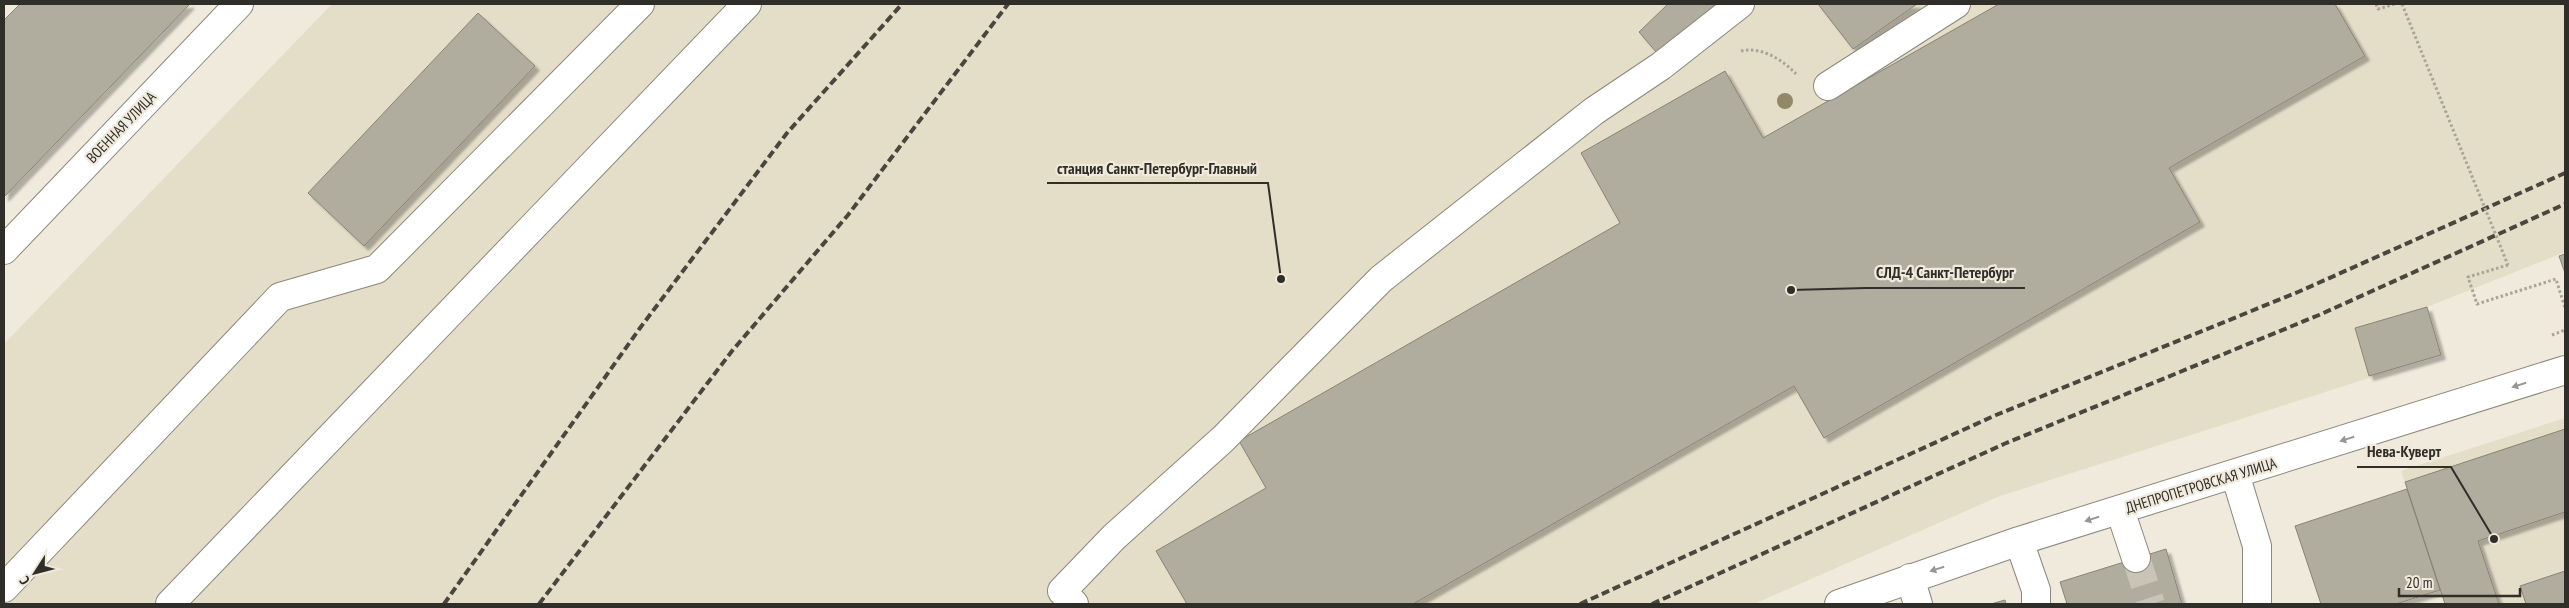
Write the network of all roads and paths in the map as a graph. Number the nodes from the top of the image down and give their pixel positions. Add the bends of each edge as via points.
1 (239, 4) edge
2 (640, 4) edge
3 (747, 4) edge
4 (1740, 4) edge
5 (1956, 4) edge
6 (2376, 4) edge
7 (2394, 4) edge
8 (2402, 4) edge
9 (1828, 86) dead end
10 (4, 250) edge
11 (2565, 308) edge
12 (2565, 370) edge
13 (2235, 474) junction
14 (2120, 510) junction
15 (2020, 541) junction
16 (2136, 558) tunnel mouth
17 (1910, 578) junction
18 (4, 588) edge
19 (170, 604) edge
20 (1074, 604) edge
21 (1839, 604) edge
22 (1918, 604) edge
23 (2036, 604) edge
24 (2257, 604) edge

1 - 10 street, ВОЕННАЯ УЛИЦА
2 - 18 street via 377,269 280,297
3 - 19 street
4 - 20 street via 1661,66 1594,111 1381,279 1223,439 1114,537 1062,591
5 - 9 street
6 - 7 path via 2378,9
8 - 11 path, bridge via 2508,265 2468,277 2477,304 2556,279
12 -> 13 street, ДНЕПРОПЕТРОВСКАЯ УЛИЦА
13 - 14 street, ДНЕПРОПЕТРОВСКАЯ УЛИЦА
13 - 24 street via 2257,546
14 -> 15 street, ДНЕПРОПЕТРОВСКАЯ УЛИЦА
14 - 16 street
15 -> 17 street, ДНЕПРОПЕТРОВСКАЯ УЛИЦА
15 - 23 street via 2036,590
17 - 21 street, ДНЕПРОПЕТРОВСКАЯ УЛИЦА
17 - 22 street

